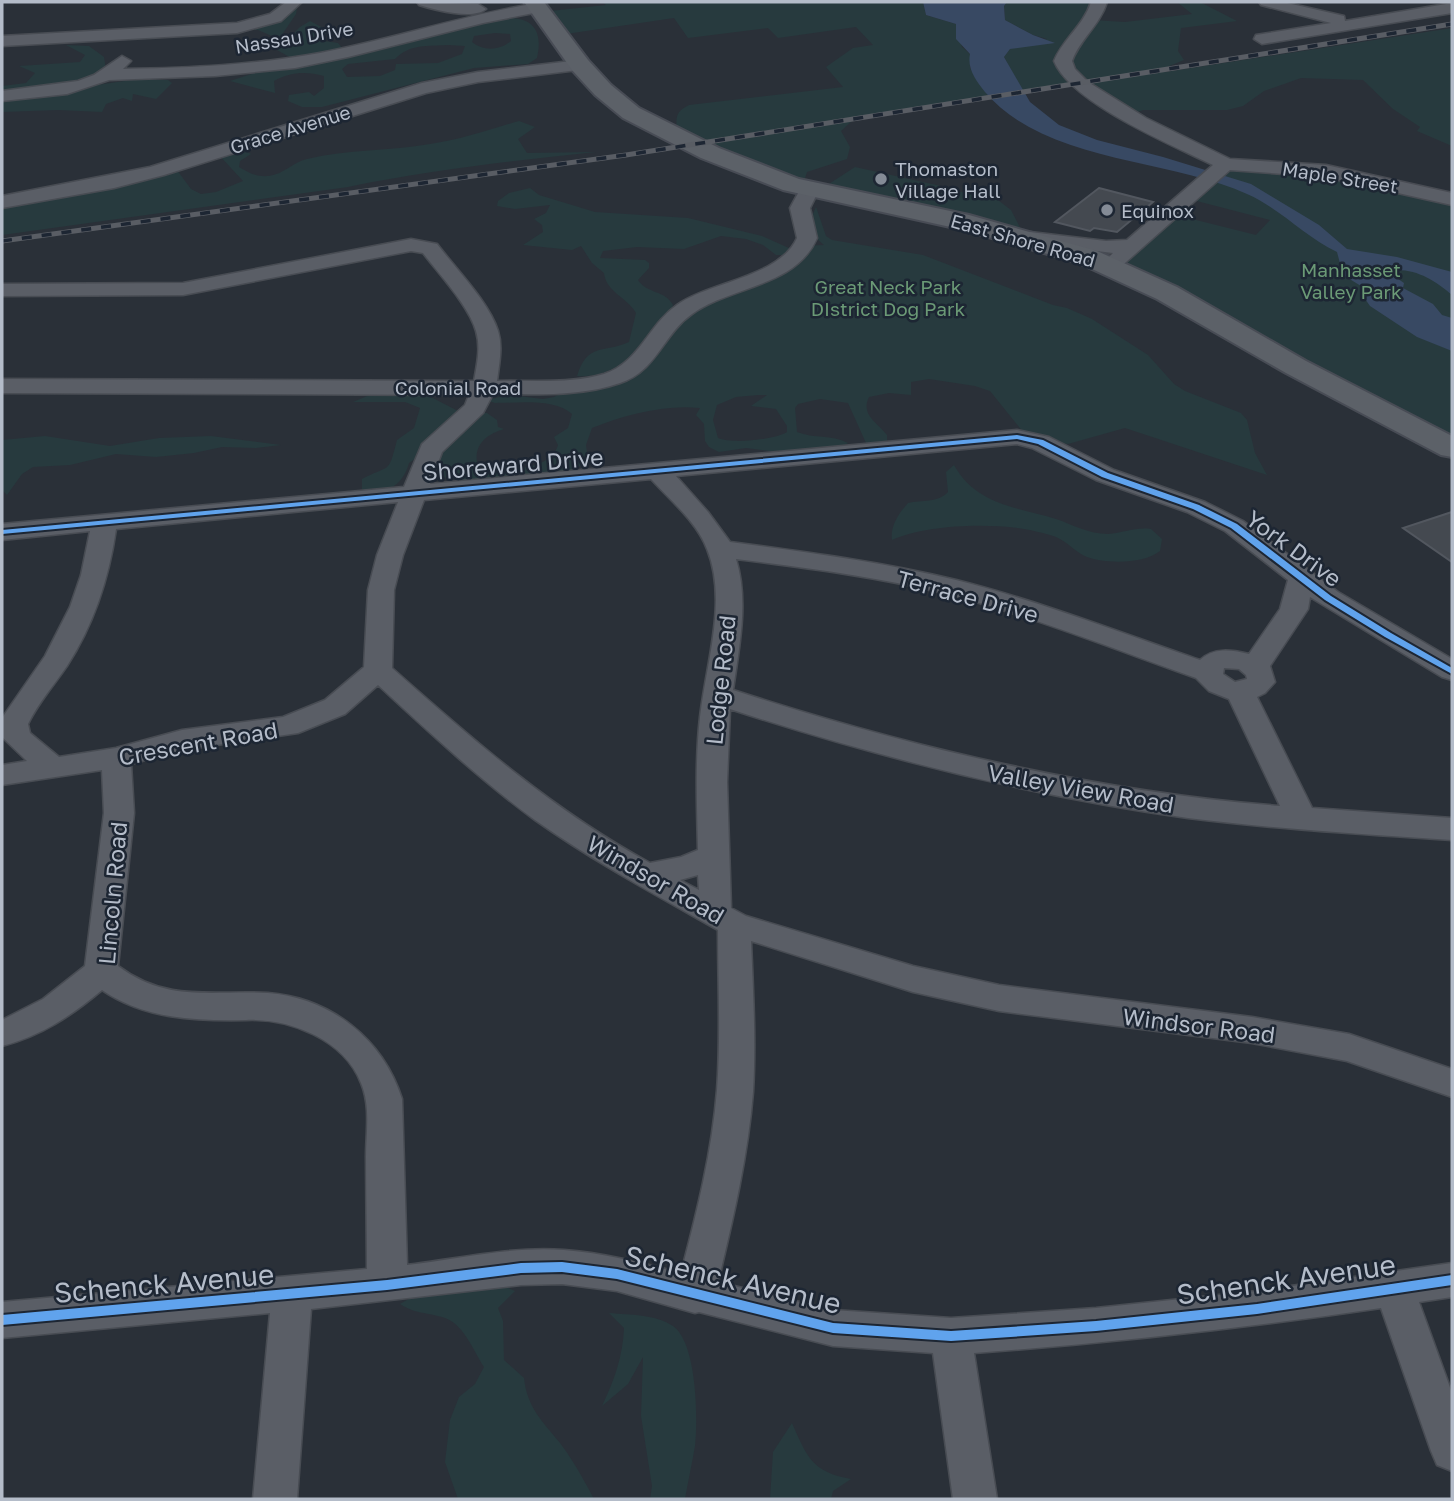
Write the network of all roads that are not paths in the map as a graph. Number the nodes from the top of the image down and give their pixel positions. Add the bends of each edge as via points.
1 (296, 2) edge
2 (425, 2) edge
3 (1099, 2) edge
4 (1267, 2) edge
5 (536, 5) edge
6 (443, 7) junction
7 (1452, 8) edge
8 (489, 13) junction
9 (1395, 17) junction
10 (435, 28) junction
11 (158, 33) junction
12 (275, 33) junction
13 (110, 36) junction
14 (1262, 40) dead end
15 (2, 41) edge
16 (126, 52) junction
17 (297, 62) junction
18 (580, 65) junction
19 (109, 75) junction
20 (2, 96) edge
21 (1217, 172) junction
22 (809, 190) junction
23 (1452, 199) edge
24 (2, 202) edge
25 (1123, 255) junction
26 (2, 290) edge
27 (2, 386) edge
28 (484, 388) junction
29 (1028, 438) joint
30 (1452, 448) edge
31 (656, 470) junction
32 (414, 492) junction
33 (104, 521) junction
34 (2, 532) edge
35 (720, 549) junction
36 (1301, 579) junction
37 (378, 670) junction
38 (1452, 671) edge
39 (1248, 679) junction
40 (719, 695) junction
41 (116, 758) junction
42 (52, 767) junction
43 (2, 775) edge
44 (1300, 816) junction
45 (1452, 829) edge
46 (715, 855) junction
47 (646, 875) junction
48 (724, 919) junction
49 (101, 971) junction
50 (2, 1033) edge
51 (1452, 1083) edge
52 (1452, 1280) edge
53 (387, 1285) junction
54 (1394, 1287) junction
55 (292, 1294) junction
56 (695, 1296) junction
57 (2, 1320) edge
58 (951, 1336) junction
59 (1452, 1451) edge
60 (275, 1499) edge
61 (975, 1499) edge

1 - 12 street via 296,14
2 - 6 street
3 - 21 street via 1092,20 1065,53 1067,72
4 - 9 street via 1327,18
5 - 8 street
5 - 18 main road, East Shore Road
6 - 8 street
6 - 10 street
7 - 9 street
8 - 10 street, Nassau Drive
9 - 14 street
10 - 17 street, Nassau Drive
11 - 12 street via 237,28
11 - 13 street
11 - 16 street
12 - 17 street via 281,57
13 - 15 street
13 - 16 street
16 - 19 street
17 - 19 street, Nassau Drive
18 - 22 main road, East Shore Road via 631,113 745,169
18 - 24 street, Grace Avenue via 438,84 157,171
19 - 20 street, Nassau Drive via 64,89
21 - 23 street, Maple Street via 1326,171
21 - 25 street
22 - 25 main road, East Shore Road
22 - 28 street, Colonial Road via 800,208 807,232 804,249 788,264 681,311 639,365 592,384
25 - 30 main road, East Shore Road via 1145,281
26 - 28 street via 222,292 258,284 275,272 422,245 430,248 487,330 490,351
27 - 28 street, Colonial Road
28 - 32 street via 469,415 432,449
29 - 31 street, Shoreward Drive via 987,438
29 - 36 street, York Drive via 1105,475 1196,507 1234,526
31 - 32 street, Shoreward Drive
31 - 35 street, Lodge Road
32 - 33 street, Shoreward Drive
32 - 37 street via 381,590
33 - 34 street, Shoreward Drive
33 - 42 street via 95,576 77,622 13,724 17,737
35 - 39 street, Terrace Drive via 950,587 1208,672 1211,664 1241,660
35 - 40 street, Lodge Road via 728,608
36 - 38 street, York Drive
36 - 39 street via 1294,609
37 - 41 street, Crescent Road via 335,707 296,724 182,740
37 - 47 street, Windsor Road via 482,764 547,813
39 - 44 street
40 - 44 street, Valley View Road via 812,727 943,763 1189,807
40 - 46 street, Lodge Road via 713,736
41 - 42 street, Crescent Road
41 - 49 street, Lincoln Road via 119,813
42 - 43 street, Crescent Road
44 - 45 street, Valley View Road
46 - 47 street via 688,867
46 - 48 street, Lodge Road
47 - 48 street, Windsor Road
48 - 51 street, Windsor Road via 913,979 999,998 1337,1045
48 - 56 street, Lodge Road via 737,1050 733,1112 723,1182
49 - 50 street via 43,1016
49 - 53 street, Lincoln Road via 136,994 180,1007 266,1006 293,1011 333,1029 354,1045 372,1068 384,1099
52 - 54 street, Schenck Avenue
53 - 55 street, Schenck Avenue
53 - 56 street, Schenck Avenue via 562,1267 617,1274
54 - 58 street, Schenck Avenue via 1244,1310
54 - 59 street
55 - 57 street, Schenck Avenue
55 - 60 street
56 - 58 street, Schenck Avenue via 833,1328
58 - 61 street

